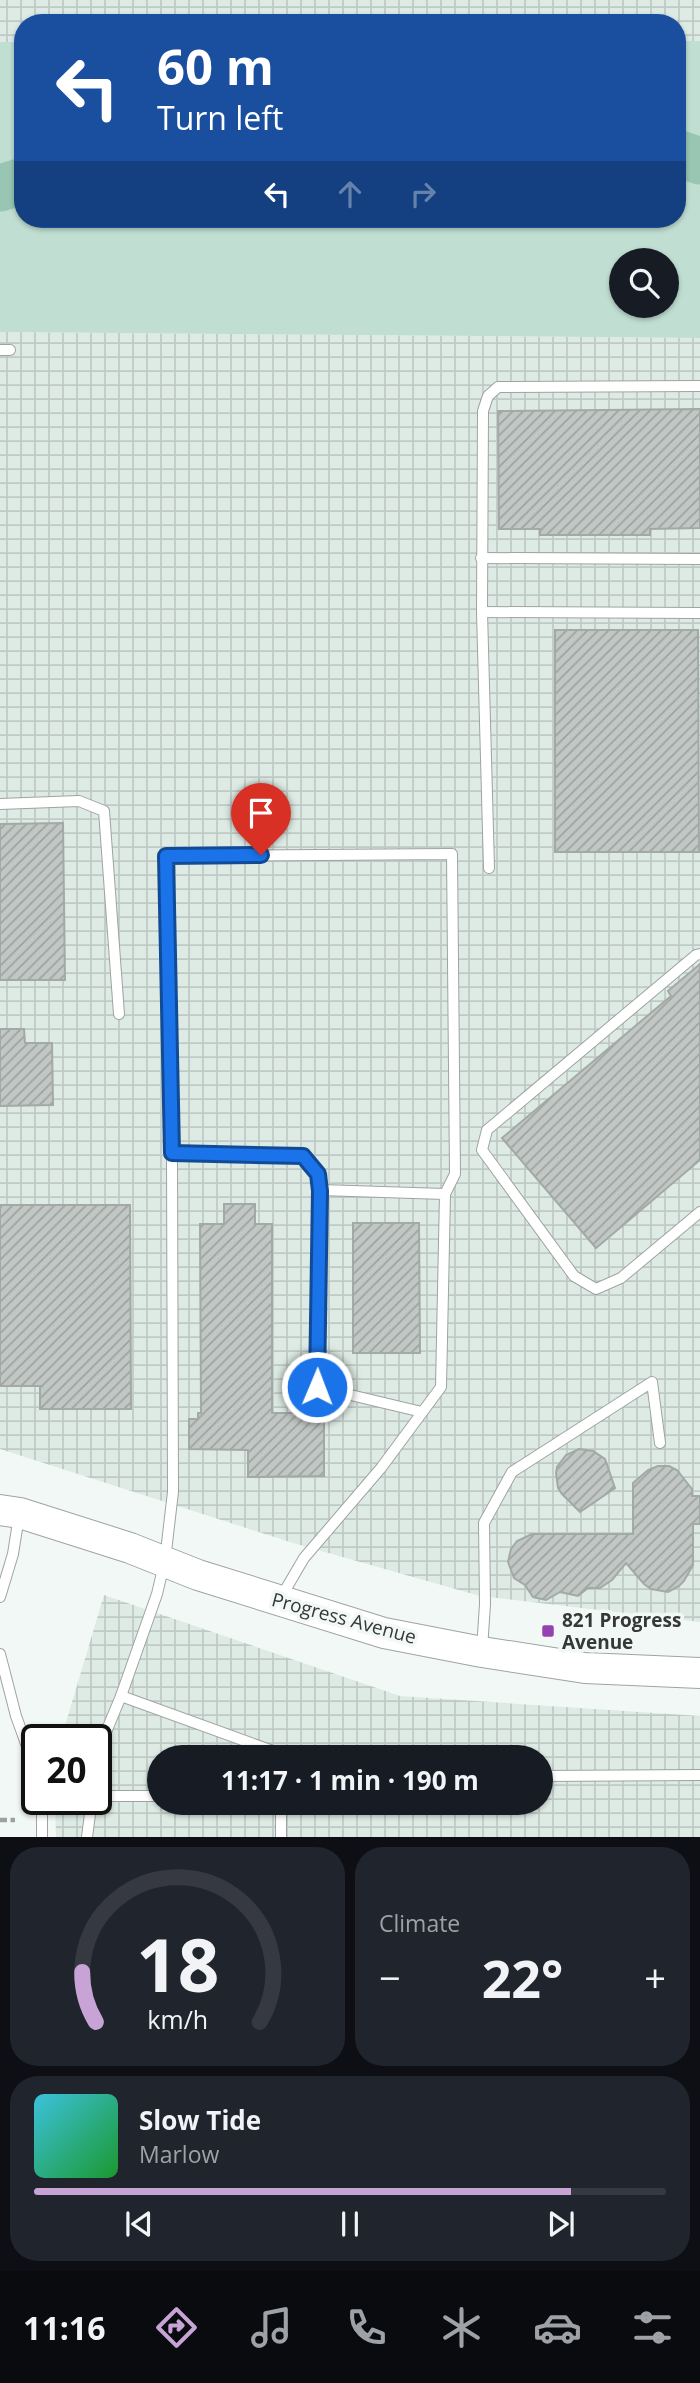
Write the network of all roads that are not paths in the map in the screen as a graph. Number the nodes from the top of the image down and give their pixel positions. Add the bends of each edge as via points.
1 (700, 386) edge
2 (481, 558) junction
3 (700, 559) edge
4 (482, 612) junction
5 (700, 613) edge
6 (0, 804) edge
7 (489, 868) dead end
8 (700, 954) edge
9 (119, 1014) dead end
10 (172, 1153) junction
11 (320, 1191) junction
12 (444, 1194) junction
13 (700, 1212) edge
14 (422, 1412) junction
15 (660, 1443) dead end
16 (10, 1512) edge
17 (165, 1560) junction
18 (0, 1597) edge
19 (278, 1601) junction
20 (482, 1652) junction
21 (0, 1654) edge
22 (700, 1673) edge
23 (121, 1696) junction
24 (109, 1724) edge
25 (21, 1730) edge
26 (256, 1745) edge
27 (700, 1775) edge
28 (553, 1776) edge
29 (147, 1796) edge
30 (112, 1797) edge
31 (42, 1815) edge
32 (91, 1815) edge
33 (281, 1815) edge
34 (42, 1837) edge
35 (87, 1837) edge
36 (281, 1837) edge

1 - 2 lane via 498,387 488,396 483,411
2 - 3 lane
2 - 4 lane
4 - 5 lane
4 - 7 lane
6 - 9 lane via 79,801 104,811
8 - 13 lane via 487,1130 482,1150 573,1276 596,1289 621,1278
10 - 11 lane via 303,1156 318,1174
10 - 12 lane via 166,856 452,854 455,1174
10 - 17 lane via 173,1492
11 - 12 lane
11 - 14 lane via 317,1387
12 - 14 lane via 441,1387
14 - 19 lane via 304,1558
15 - 20 lane via 652,1382 512,1472 484,1523
16 - 17 main road, Progress Avenue
16 - 18 lane via 13,1554
17 - 19 main road, Progress Avenue
17 - 23 lane
19 - 20 main road, Progress Avenue via 384,1633
20 - 22 main road, Progress Avenue via 585,1668
21 - 25 lane
23 - 24 lane
23 - 26 lane
27 - 28 lane
29 - 30 lane
31 - 34 lane
32 - 35 lane
33 - 36 lane

